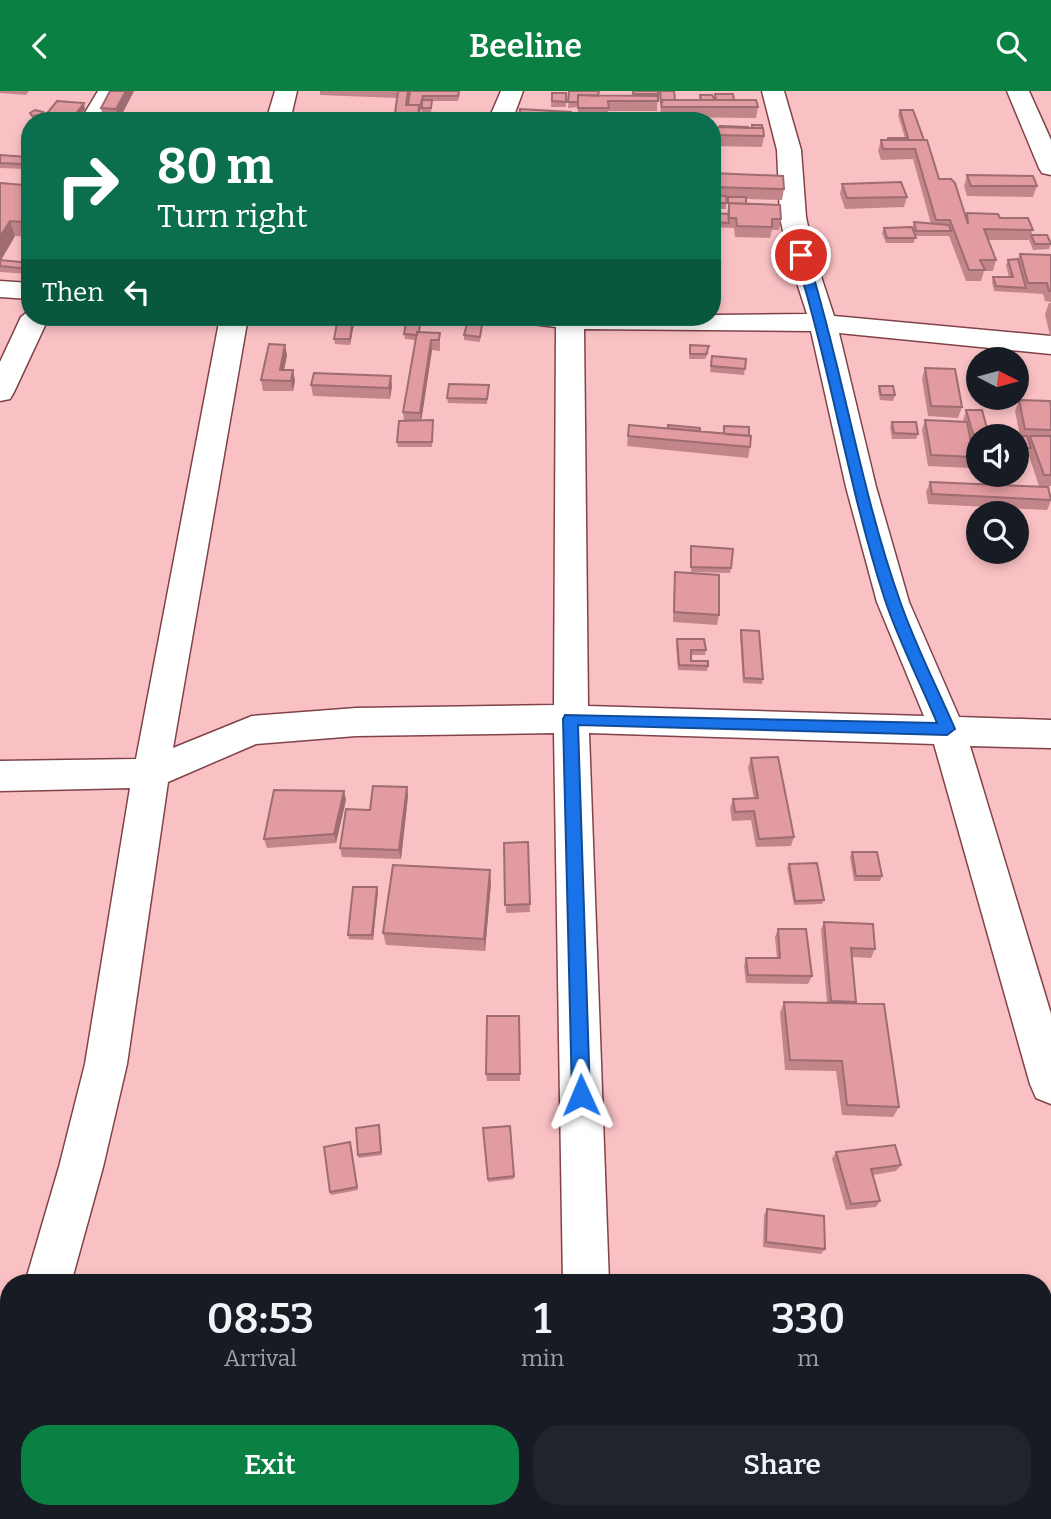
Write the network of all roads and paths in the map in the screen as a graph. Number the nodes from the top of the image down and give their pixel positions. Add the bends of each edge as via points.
1 (109, 91) edge
2 (286, 91) edge
3 (512, 91) edge
4 (773, 91) edge
5 (1018, 91) edge
6 (97, 112) edge
7 (280, 112) edge
8 (504, 112) edge
9 (1051, 168) edge
10 (0, 289) edge
11 (21, 290) edge
12 (721, 322) edge
13 (822, 323) junction
14 (31, 326) edge
15 (232, 326) edge
16 (570, 326) edge
17 (1051, 345) edge
18 (0, 392) edge
19 (571, 719) junction
20 (947, 729) junction
21 (1051, 734) edge
22 (151, 773) junction
23 (0, 776) edge
24 (1051, 1084) edge
25 (51, 1274) edge
26 (586, 1274) edge

1 - 6 street
2 - 7 street
3 - 8 street
4 - 13 street via 789,151 793,217 801,255
5 - 9 street
10 - 11 street
12 - 13 street
13 - 17 street
13 - 20 street via 892,602
14 - 18 street
15 - 22 street
16 - 19 street
19 - 20 street
19 - 22 street via 356,722 253,730
19 - 26 street
20 - 21 street
20 - 24 street
22 - 23 street
22 - 25 street via 106,1064

